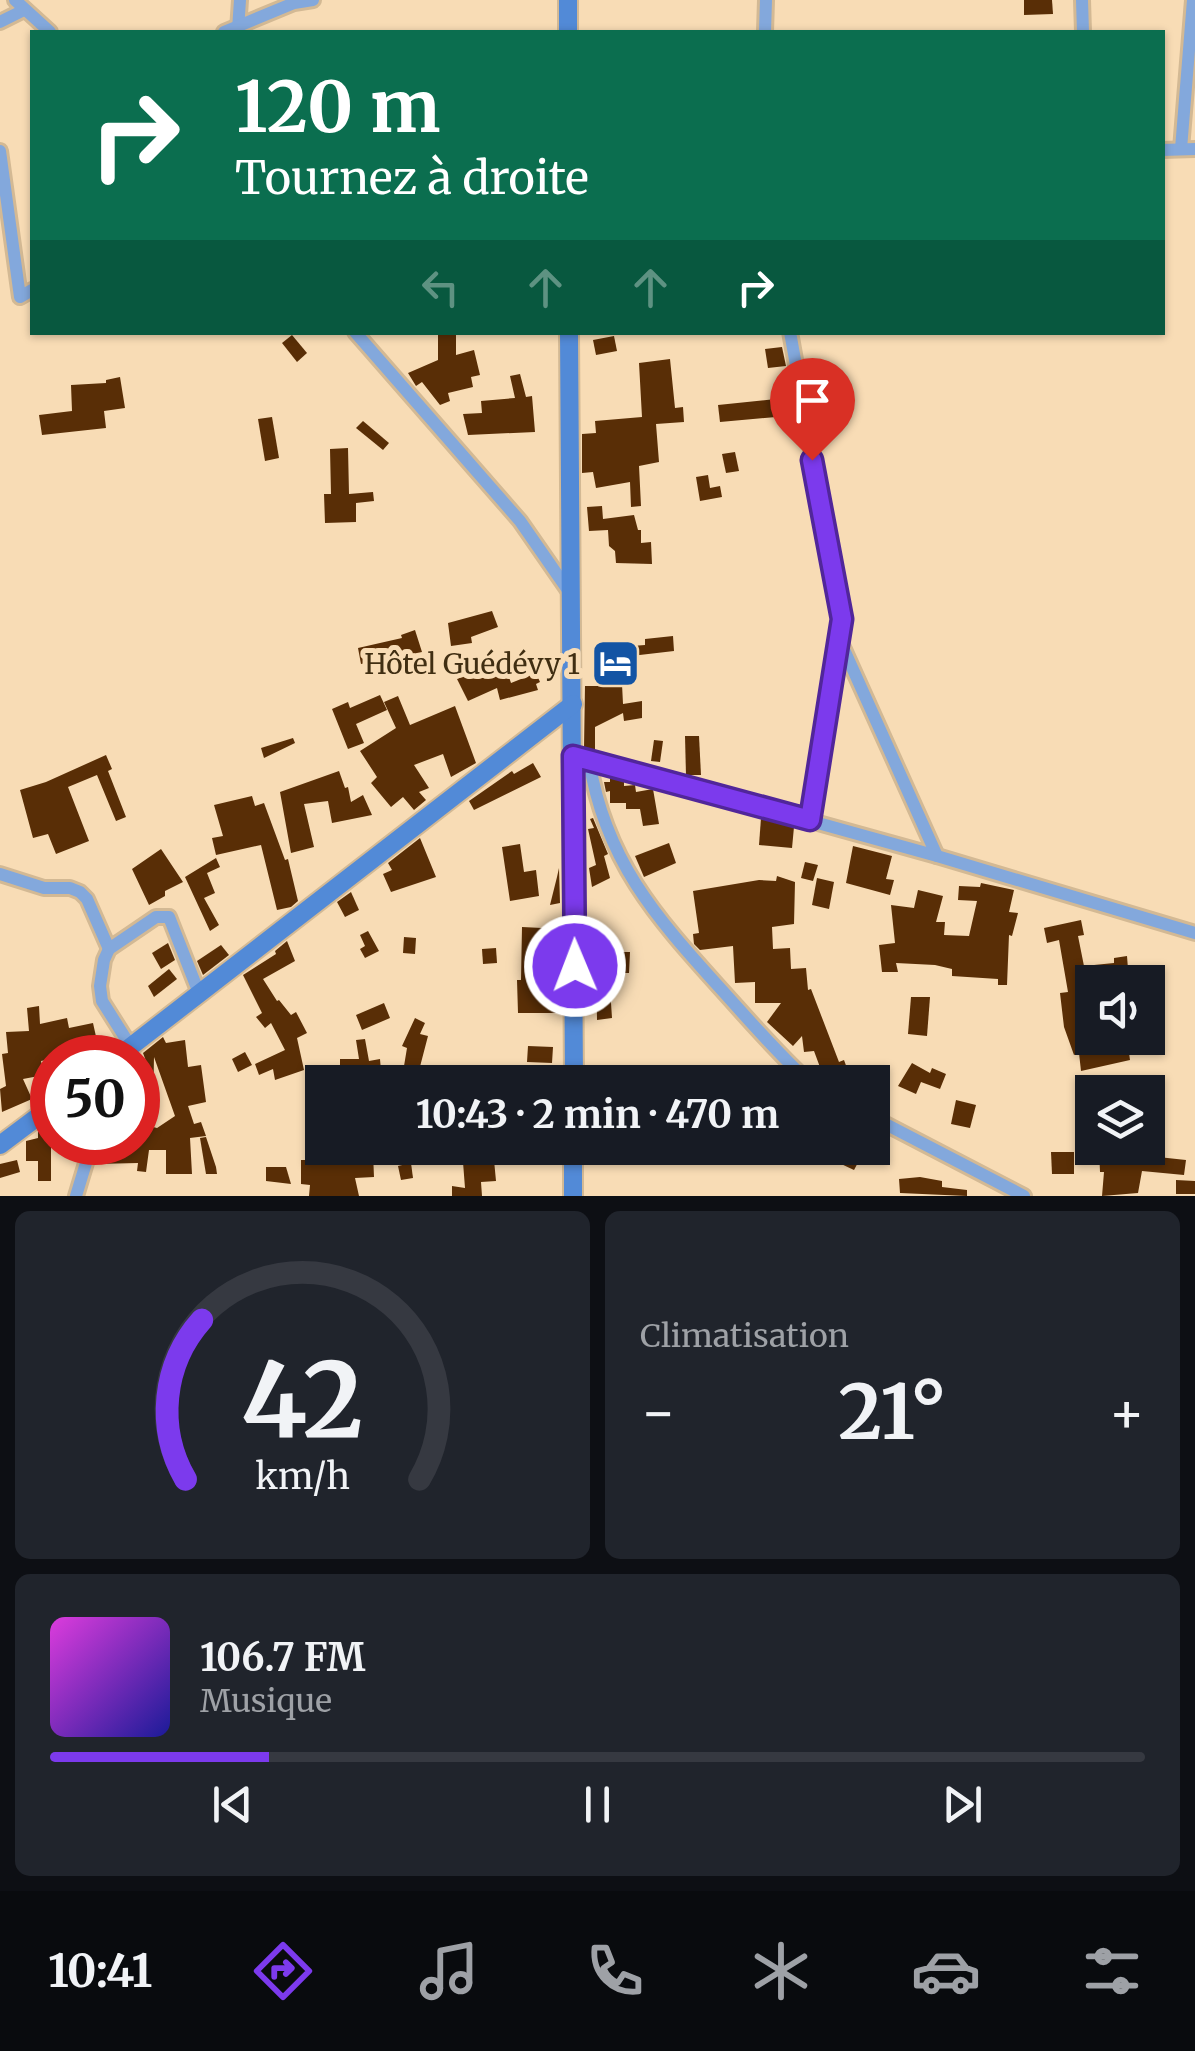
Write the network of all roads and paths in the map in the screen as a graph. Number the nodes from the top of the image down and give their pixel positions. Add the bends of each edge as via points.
1 (240, 0) edge
2 (313, 0) edge
3 (568, 0) edge
4 (766, 0) edge
5 (1082, 0) edge
6 (1193, 0) edge
7 (20, 5) edge
8 (0, 22) edge
9 (48, 30) edge
10 (233, 30) edge
11 (235, 30) edge
12 (568, 30) edge
13 (765, 30) edge
14 (1083, 30) edge
15 (1188, 149) edge
16 (0, 151) edge
17 (30, 291) edge
18 (358, 335) edge
19 (569, 335) edge
20 (791, 335) edge
21 (571, 594) junction
22 (840, 641) junction
23 (573, 704) junction
24 (581, 758) junction
25 (810, 820) junction
26 (937, 856) junction
27 (0, 874) edge
28 (1195, 932) edge
29 (109, 949) junction
30 (199, 993) junction
31 (117, 1035) edge
32 (146, 1035) edge
33 (574, 1065) edge
34 (793, 1065) edge
35 (30, 1122) edge
36 (890, 1125) edge
37 (0, 1145) edge
38 (85, 1165) edge
39 (573, 1165) edge
40 (76, 1196) edge
41 (573, 1196) edge
42 (1024, 1196) edge

1 - 10 street
2 - 11 street
3 - 12 main road
4 - 13 street
5 - 14 street
6 - 15 street
7 - 8 street
7 - 9 street
16 - 17 street via 20,296
18 - 21 street via 520,522
19 - 21 main road
20 - 22 street via 842,619
21 - 23 main road
22 - 25 street
22 - 26 street
23 - 24 main road
23 - 30 main road
24 - 25 street
24 - 33 main road
24 - 34 street via 647,904
25 - 26 street
26 - 28 street
27 - 29 street via 80,892
29 - 30 street via 156,917 170,917
29 - 31 street via 102,1002
30 - 32 main road
35 - 37 main road
36 - 42 street
38 - 40 street
39 - 41 main road

